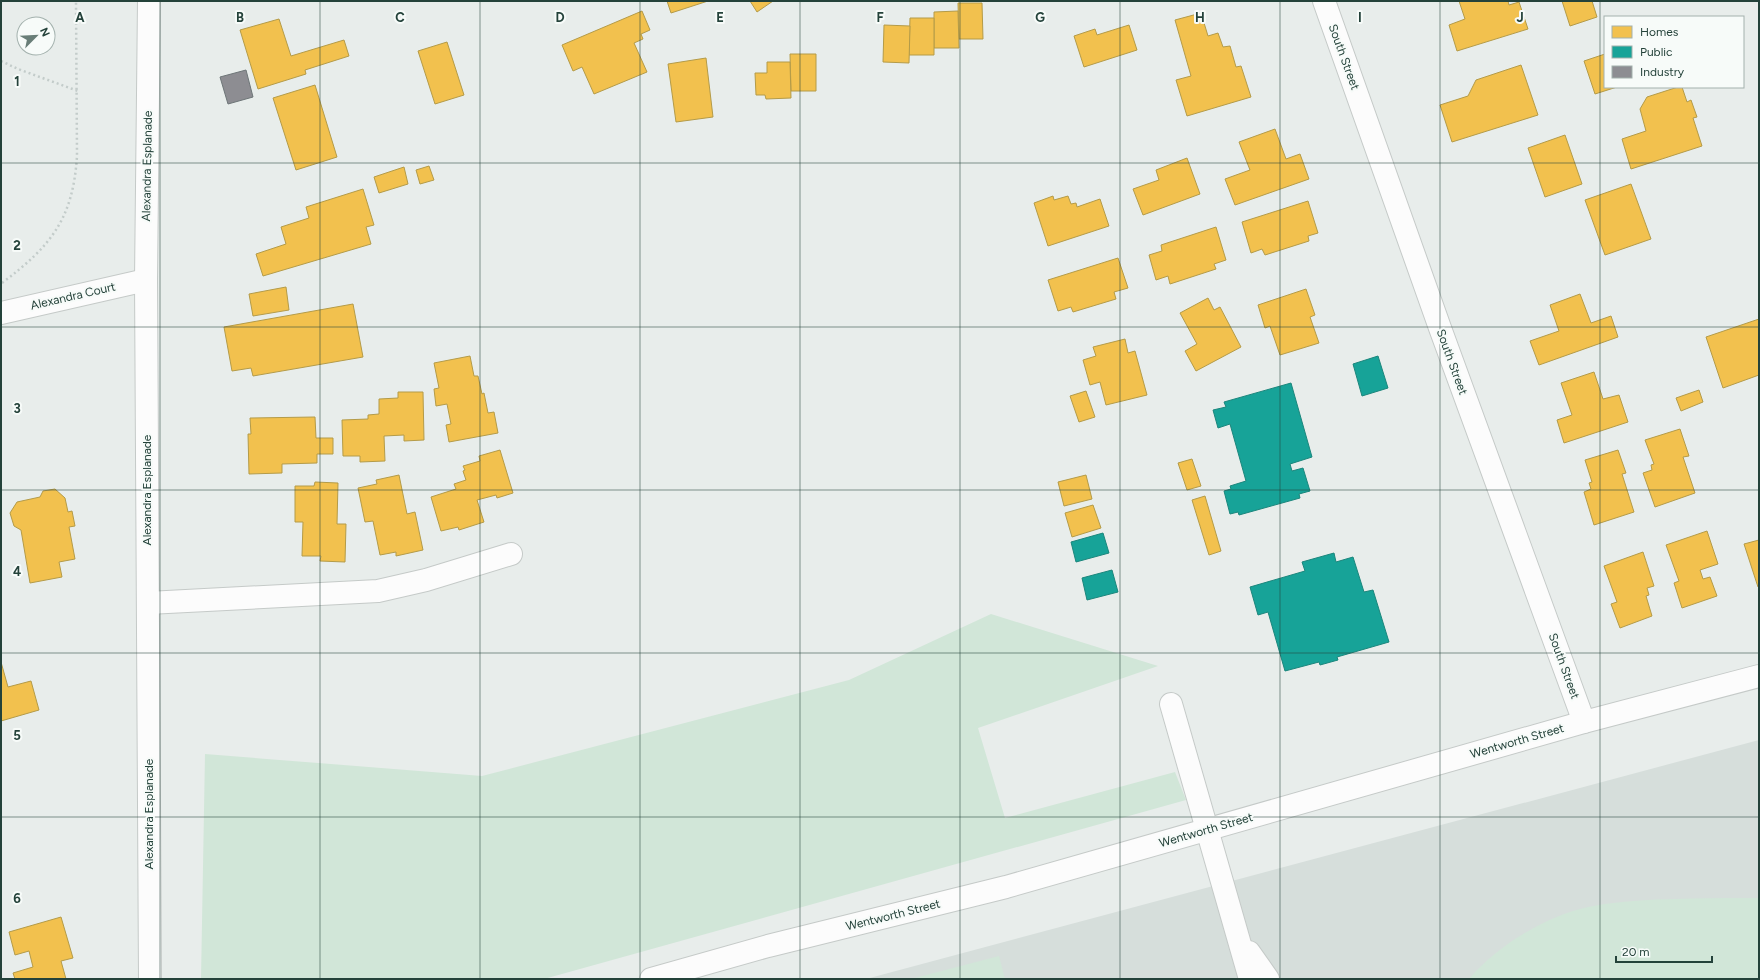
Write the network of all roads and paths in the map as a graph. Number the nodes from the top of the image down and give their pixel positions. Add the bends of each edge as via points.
1 (76, 1) edge
2 (149, 1) edge
3 (1324, 1) edge
4 (1, 61) edge
5 (78, 91) junction
6 (146, 280) junction
7 (1, 283) edge
8 (1, 313) edge
9 (511, 554) dead end
10 (148, 603) junction
11 (1759, 676) edge
12 (1171, 704) dead end
13 (1584, 722) junction
14 (1208, 830) junction
15 (1240, 940) junction
16 (150, 979) edge
17 (651, 979) edge
18 (1250, 979) edge
19 (1268, 979) edge

1 - 5 path
2 - 6 street, Alexandra Esplanade
3 - 13 street, South Street
4 - 5 path
5 - 7 path via 76,168 71,199 55,233 35,255
6 - 8 street, Alexandra Court
6 - 10 street, Alexandra Esplanade
9 - 10 street via 426,580 378,591
10 - 16 street, Alexandra Esplanade
11 - 13 street, Wentworth Street
12 - 14 street
13 - 14 street, Wentworth Street
14 - 15 street
14 - 17 street, Wentworth Street via 1006,887 768,946
15 - 18 street
15 - 19 street

